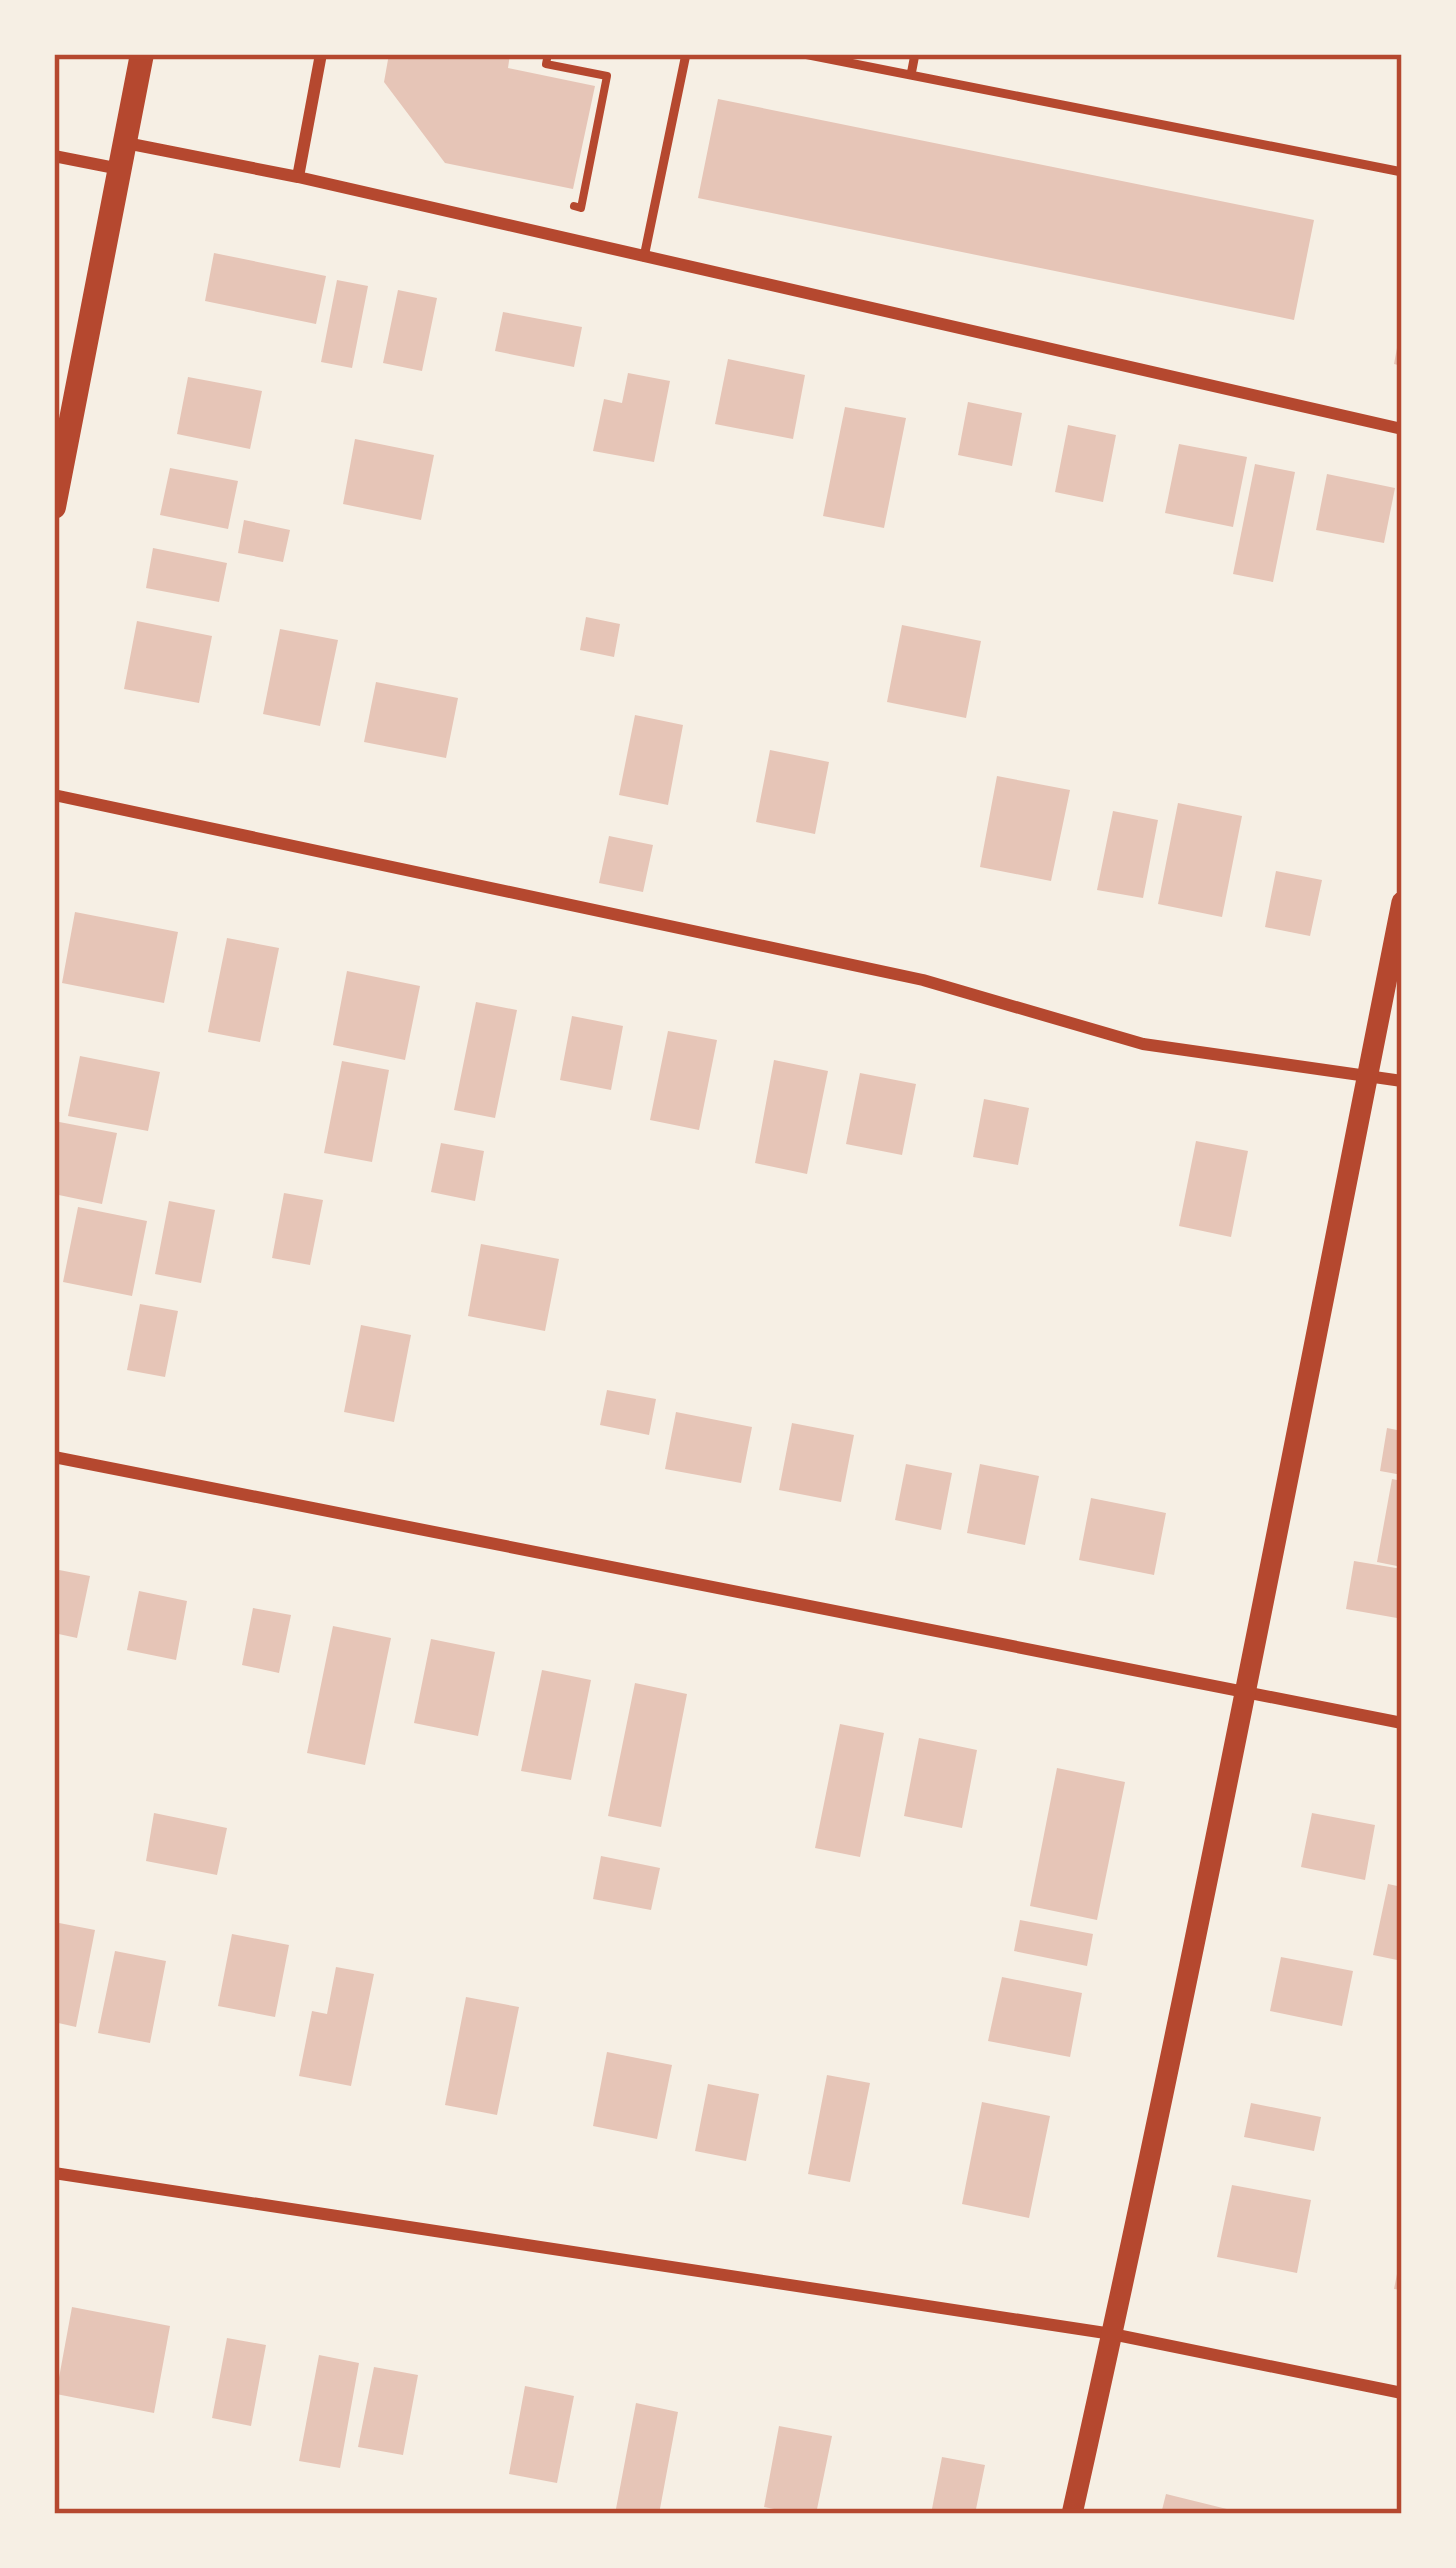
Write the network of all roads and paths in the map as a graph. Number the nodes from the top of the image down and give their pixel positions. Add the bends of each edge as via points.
1 (142, 54) edge
2 (320, 54) edge
3 (548, 54) edge
4 (686, 54) edge
5 (804, 54) edge
6 (915, 54) edge
7 (822, 56) edge
8 (910, 75) junction
9 (126, 142) junction
10 (54, 156) edge
11 (120, 169) junction
12 (1402, 172) edge
13 (298, 177) junction
14 (558, 203) dead end
15 (644, 256) junction
16 (1402, 429) edge
17 (54, 507) edge
18 (54, 795) edge
19 (1402, 902) edge
20 (1368, 1074) junction
21 (1402, 1081) edge
22 (54, 1457) edge
23 (1245, 1693) junction
24 (1402, 1723) edge
25 (54, 2174) edge
26 (1112, 2334) junction
27 (1402, 2393) edge
28 (1072, 2514) edge

1 - 9 main road
2 - 13 street
3 - 14 path via 546,64 607,76 581,208
4 - 15 lane
5 - 7 lane
6 - 8 lane
7 - 8 lane
8 - 12 lane
9 - 11 main road
9 - 13 street
10 - 11 street
11 - 17 main road
13 - 15 street
15 - 16 street
18 - 20 street via 923,980 1144,1044
19 - 20 street
20 - 21 street
20 - 23 street
22 - 23 street
23 - 24 street
23 - 26 street
25 - 26 street
26 - 27 street
26 - 28 street

